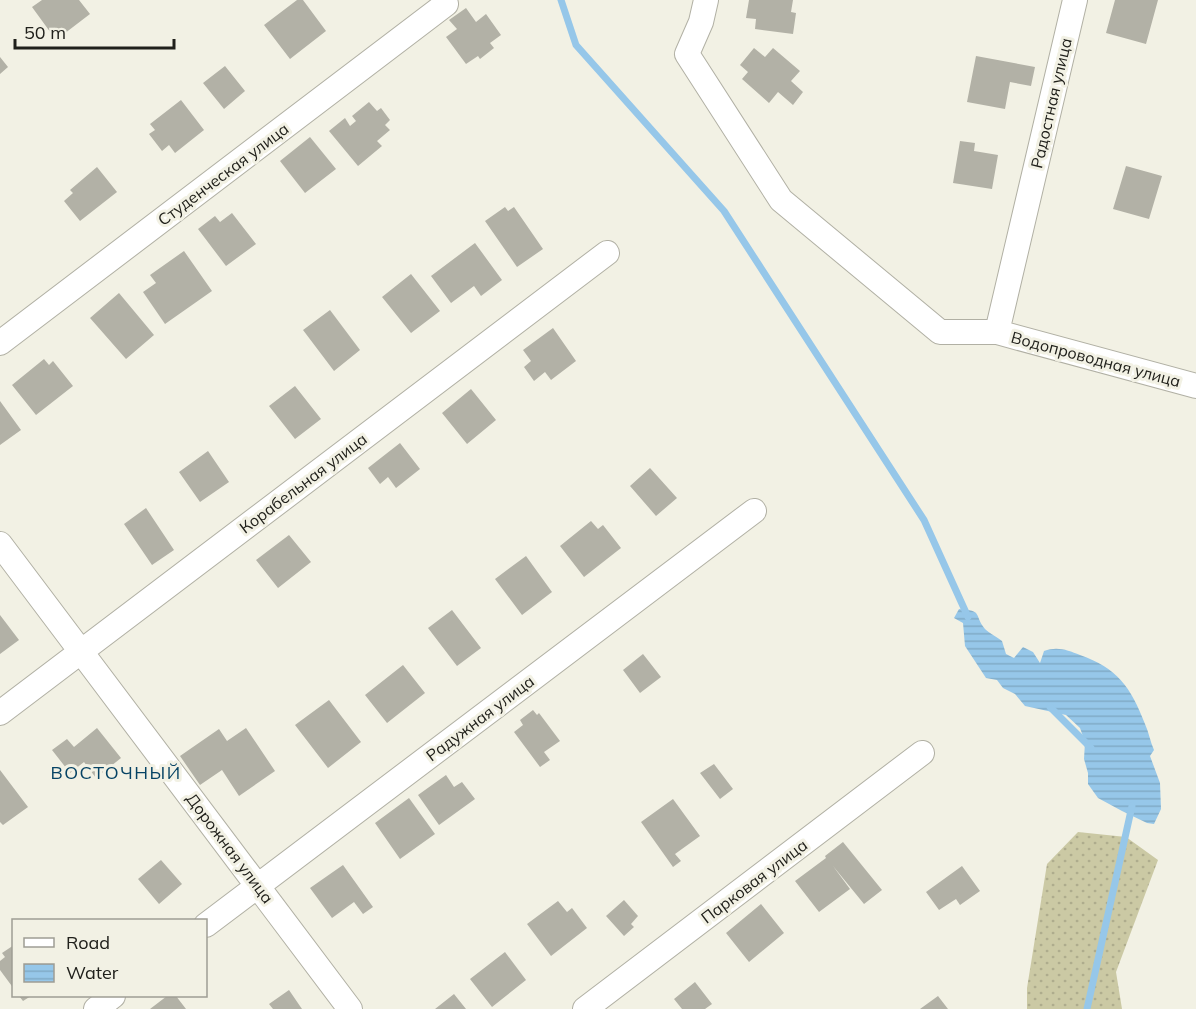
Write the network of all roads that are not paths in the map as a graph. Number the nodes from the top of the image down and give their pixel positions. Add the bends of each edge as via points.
1 (706, 0) edge
2 (1075, 0) edge
3 (447, 4) dead end
4 (608, 253) dead end
5 (997, 332) junction
6 (0, 343) edge
7 (1196, 386) edge
8 (754, 512) dead end
9 (0, 544) edge
10 (80, 651) junction
11 (0, 713) edge
12 (922, 753) dead end
13 (258, 885) junction
14 (207, 924) edge
15 (112, 997) edge
16 (96, 1009) edge
17 (350, 1009) edge
18 (585, 1009) edge

1 - 5 street, Водопроводная улица via 687,54 781,200 940,332
2 - 5 street, Радостная улица
3 - 6 street, Студенческая улица
4 - 10 street, Корабельная улица
5 - 7 street, Водопроводная улица
8 - 13 street, Радужная улица
9 - 10 street, Дорожная улица
10 - 11 street, Корабельная улица
10 - 13 street, Дорожная улица
12 - 18 street, Парковая улица
13 - 14 street, Радужная улица
13 - 17 street, Дорожная улица
15 - 16 street

